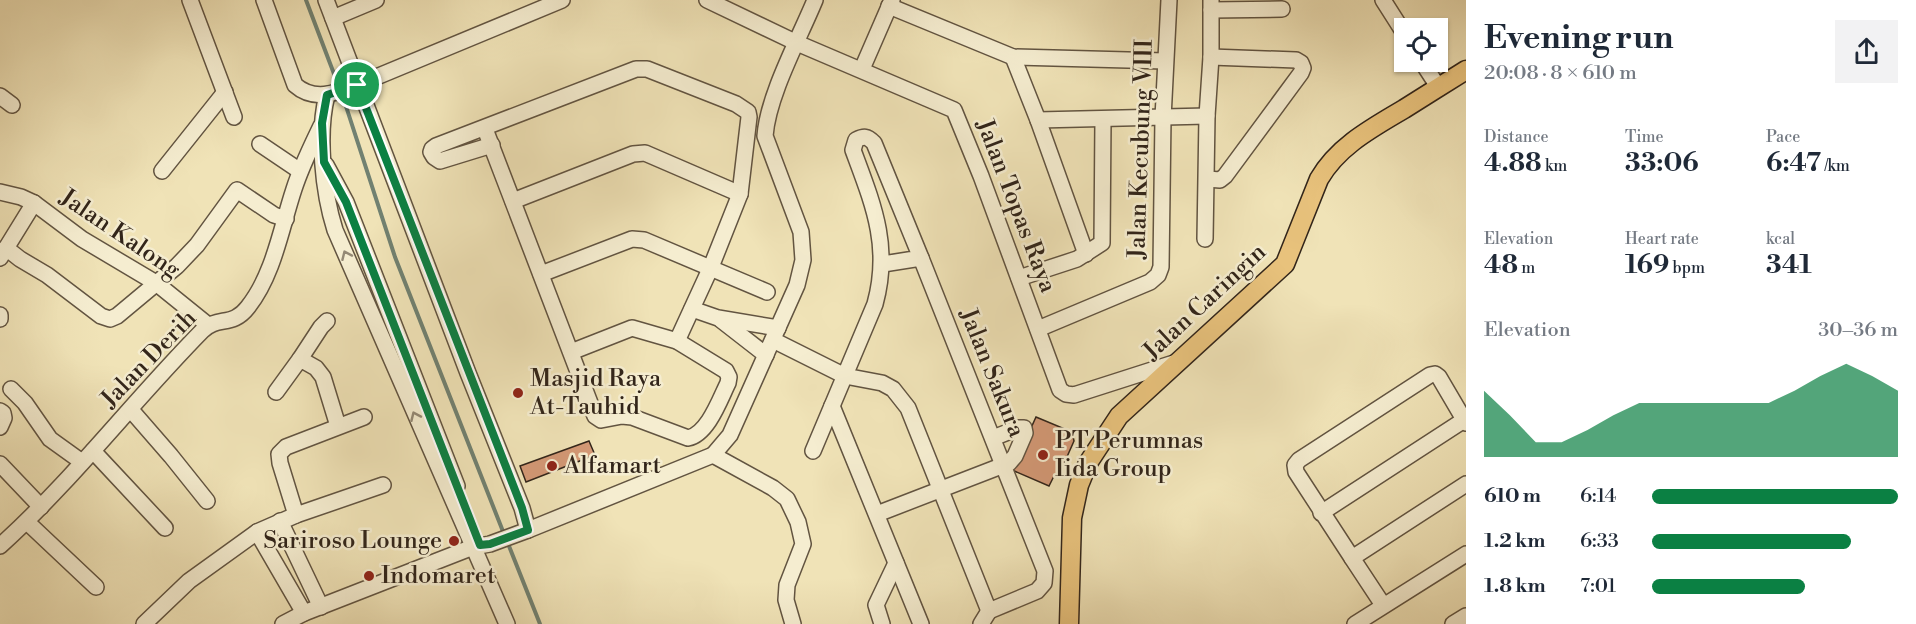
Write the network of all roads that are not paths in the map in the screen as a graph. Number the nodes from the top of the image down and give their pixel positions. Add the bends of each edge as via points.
1 (190, 0) edge
2 (264, 0) edge
3 (326, 0) edge
4 (376, 0) edge
5 (562, 0) edge
6 (707, 0) edge
7 (815, 0) edge
8 (1169, 0) edge
9 (1383, 0) edge
10 (891, 3) edge
11 (1211, 5) edge
12 (1282, 9) dead end
13 (333, 18) junction
14 (1394, 18) edge
15 (797, 43) junction
16 (1013, 57) junction
17 (1211, 57) junction
18 (1165, 61) junction
19 (862, 69) junction
20 (1466, 70) edge
21 (1429, 72) edge
22 (353, 87) junction
23 (1439, 88) junction
24 (225, 92) junction
25 (330, 95) junction
26 (1207, 116) junction
27 (234, 117) dead end
28 (1163, 118) junction
29 (1103, 119) junction
30 (1038, 120) junction
31 (322, 123) junction
32 (485, 129) junction
33 (260, 144) dead end
34 (492, 145) junction
35 (162, 171) dead end
36 (300, 171) junction
37 (1207, 179) junction
38 (0, 192) edge
39 (740, 194) junction
40 (513, 201) junction
41 (34, 203) junction
42 (285, 219) junction
43 (1205, 239) dead end
44 (3, 253) edge
45 (1086, 254) junction
46 (921, 258) junction
47 (883, 264) junction
48 (711, 267) junction
49 (541, 274) junction
50 (1019, 278) junction
51 (156, 283) junction
52 (767, 292) dead end
53 (692, 309) junction
54 (718, 318) junction
55 (327, 321) dead end
56 (208, 325) junction
57 (1038, 329) junction
58 (776, 334) junction
59 (677, 341) junction
60 (571, 352) junction
61 (766, 355) junction
62 (300, 358) junction
63 (1177, 362) junction
64 (845, 376) junction
65 (11, 389) dead end
66 (276, 392) dead end
67 (832, 406) junction
68 (131, 410) junction
69 (0, 411) edge
70 (364, 417) dead end
71 (1465, 421) edge
72 (338, 426) junction
73 (0, 427) edge
74 (993, 438) junction
75 (93, 451) junction
76 (813, 451) dead end
77 (713, 455) junction
78 (82, 462) junction
79 (0, 464) edge
80 (1004, 465) junction
81 (1466, 484) edge
82 (384, 485) dead end
83 (940, 491) junction
84 (207, 501) dead end
85 (41, 507) junction
86 (1322, 513) junction
87 (877, 514) junction
88 (296, 515) junction
89 (280, 521) junction
90 (27, 522) junction
91 (165, 528) dead end
92 (257, 532) junction
93 (524, 532) junction
94 (481, 545) junction
95 (0, 546) edge
96 (1466, 554) edge
97 (1352, 558) junction
98 (896, 563) junction
99 (96, 587) dead end
100 (1383, 604) junction
101 (321, 607) junction
102 (304, 613) junction
103 (1466, 616) edge
104 (985, 618) edge
105 (288, 623) edge
106 (144, 624) edge
107 (507, 624) edge
108 (793, 624) edge
109 (882, 624) edge
110 (921, 624) edge
111 (1069, 624) edge
112 (1355, 624) edge
113 (1453, 624) edge

1 - 24 street
2 - 25 street via 295,85 308,92
3 - 13 street
4 - 13 street
5 - 22 street
6 - 15 street, Jalan Topas Raya
7 - 15 street
8 - 18 street, Jalan Kecubung VIII
9 - 14 street
10 - 16 street
10 - 19 street
11 - 12 street
11 - 17 street
13 - 22 street
15 - 19 street, Jalan Topas Raya
15 - 58 street via 766,122 769,150 801,232 803,251 797,285
16 - 18 street
16 - 30 street
17 - 26 street
17 - 37 street via 1296,60 1303,68 1226,176 1220,180
18 - 28 street, Jalan Kecubung VIII
19 - 50 street, Jalan Topas Raya via 954,110
20 - 23 main road, Jalan Caringin
21 - 23 street
22 - 25 street
22 - 93 street via 522,508
23 - 63 main road, Jalan Caringin via 1365,133 1337,155 1319,179 1285,264
24 - 27 street
24 - 35 street
25 - 31 street
26 - 28 street
26 - 37 street
28 - 29 street
28 - 57 street, Jalan Kecubung VIII via 1158,275 1150,282
29 - 30 street
29 - 45 street via 1104,237 1101,245
30 - 45 street
31 - 36 street, Jalan Derih
31 - 94 street via 328,208 335,230
32 - 34 street
32 - 34 street via 436,146 431,152 440,161
32 - 39 street via 636,69 647,69 748,112
33 - 36 street
34 - 40 street
36 - 42 street, Jalan Derih
37 - 43 street
38 - 41 street, Jalan Kalong
39 - 40 street via 645,153 633,154
39 - 48 street
40 - 49 street
41 - 44 street
41 - 51 street, Jalan Kalong via 82,239
42 - 51 street via 237,190 197,245
42 - 56 street, Jalan Derih via 266,276 249,307 238,318
44 - 51 street via 47,275 110,319
45 - 50 street
46 - 47 street
46 - 47 street, Jalan Sakura via 874,142 863,137 856,141 853,150 875,209
46 - 74 street, Jalan Sakura
47 - 64 street via 875,304
48 - 49 street via 644,240 632,239
48 - 52 street
48 - 53 street
49 - 60 street
50 - 57 street, Jalan Topas Raya
51 - 56 street, Jalan Kalong
53 - 54 street
53 - 59 street
54 - 58 street
54 - 61 street
55 - 62 street
56 - 68 street, Jalan Derih
57 - 63 street, Jalan Topas Raya via 1060,390 1066,394 1074,395
58 - 61 street
58 - 64 street
59 - 60 street via 632,328
59 - 60 street via 720,367 729,377 710,420 694,437 688,438 632,417 601,420 595,416
61 - 77 street via 730,435
62 - 66 street
62 - 72 street via 322,377
63 - 111 main road, Jalan Caringin via 1119,416 1088,463 1072,518
64 - 67 street
64 - 83 street via 893,389 908,408
65 - 78 street via 50,439
67 - 76 street
67 - 87 street
68 - 75 street, Jalan Derih
68 - 84 street
69 - 73 street via 4,418
70 - 72 street
71 - 86 street
71 - 86 street via 1439,377 1430,375 1299,459 1296,472
72 - 88 street via 286,447 279,454
74 - 80 street, Jalan Sakura
74 - 80 street via 1024,428 1015,456
75 - 78 street, Jalan Derih
75 - 91 street
77 - 93 street
77 - 108 street via 788,499 803,544 787,585 786,600
78 - 85 street, Jalan Derih
79 - 85 street
80 - 83 street
80 - 104 street, Jalan Sakura via 1045,571 1044,583 1037,591
81 - 97 street
82 - 88 street
83 - 87 street
83 - 104 street
85 - 90 street, Jalan Derih
86 - 97 street
87 - 98 street
88 - 89 street
89 - 92 street
89 - 101 street
90 - 95 street, Jalan Derih
90 - 99 street
92 - 102 street
92 - 106 street via 189,581
93 - 94 street
94 - 101 street
94 - 107 street
96 - 100 street
97 - 100 street
98 - 109 street via 876,604
98 - 110 street
100 - 112 street
101 - 102 street
102 - 105 street
103 - 113 street

